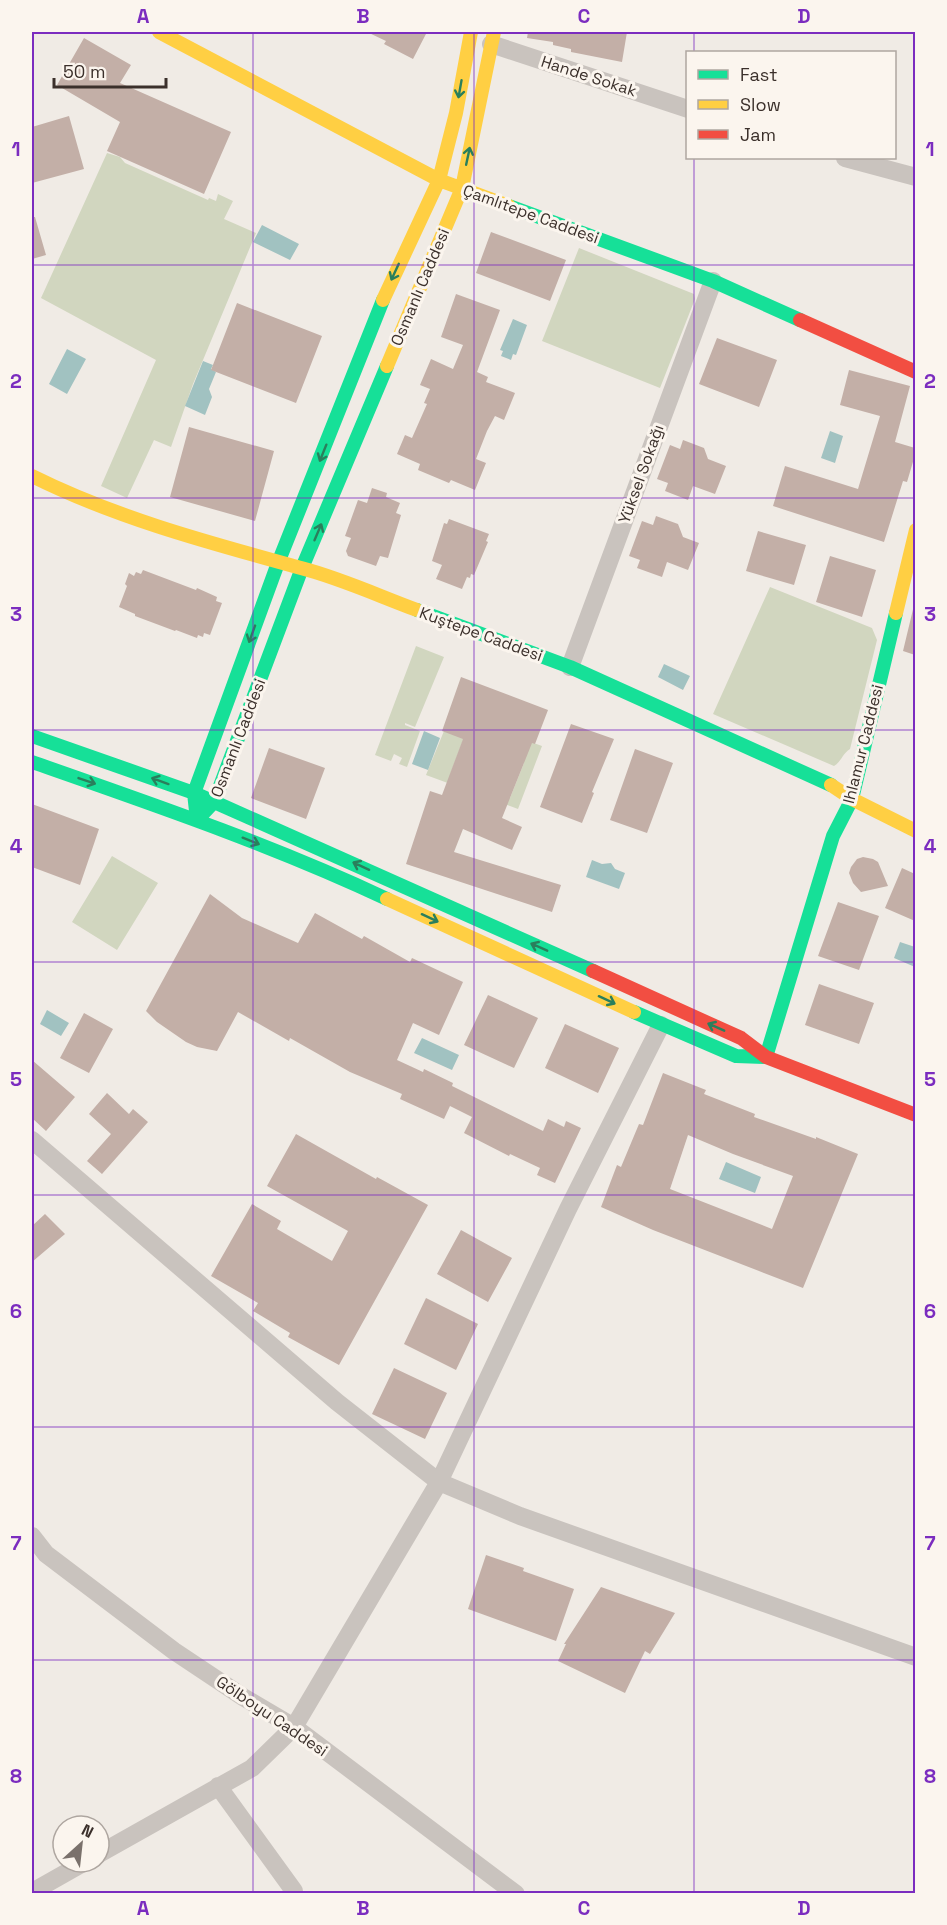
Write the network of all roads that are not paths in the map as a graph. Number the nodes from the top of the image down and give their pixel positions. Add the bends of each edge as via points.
1 (159, 32) edge
2 (471, 32) edge
3 (493, 38) edge
4 (686, 109) edge
5 (849, 159) edge
6 (915, 177) edge
7 (439, 180) junction
8 (462, 188) junction
9 (713, 281) junction
10 (915, 372) edge
11 (32, 476) edge
12 (915, 530) edge
13 (278, 563) junction
14 (302, 568) junction
15 (570, 667) junction
16 (32, 736) edge
17 (32, 762) edge
18 (194, 793) junction
19 (852, 799) junction
20 (214, 802) junction
21 (196, 820) junction
22 (915, 831) edge
23 (669, 1005) junction
24 (661, 1025) junction
25 (766, 1057) junction
26 (915, 1115) edge
27 (32, 1140) edge
28 (439, 1482) junction
29 (32, 1536) edge
30 (915, 1657) edge
31 (294, 1727) junction
32 (218, 1786) junction
33 (111, 1847) edge
34 (64, 1874) edge
35 (32, 1892) edge
36 (293, 1892) edge
37 (516, 1893) edge

1 - 7 street, Çamlıtepe Caddesi
2 -> 7 street, Osmanlı Caddesi
3 - 4 street, Hande Sokak
8 -> 3 street, Osmanlı Caddesi
5 - 6 street
7 - 8 street, Çamlıtepe Caddesi
7 -> 13 street, Osmanlı Caddesi via 388,286
8 - 9 street, Çamlıtepe Caddesi
14 -> 8 street, Osmanlı Caddesi
9 - 10 street, Çamlıtepe Caddesi
9 - 15 street, Yüksel Sokağı
11 - 13 street, Kuştepe Caddesi via 67,494
12 - 19 street, Ihlamur Caddesi
13 - 14 street, Kuştepe Caddesi
13 -> 18 street, Osmanlı Caddesi
14 - 15 street, Kuştepe Caddesi
14 - 20 street, Osmanlı Caddesi
15 - 19 street, Kuştepe Caddesi via 830,784
18 -> 16 street
17 -> 21 street
18 - 20 street
18 - 21 street, Osmanlı Caddesi
19 - 22 street, Kuştepe Caddesi
19 - 25 street, Ihlamur Caddesi via 833,836
20 - 21 street, Osmanlı Caddesi
23 -> 20 street
21 -> 24 street via 334,874
23 - 24 street
25 -> 23 street via 741,1038
24 - 25 street via 735,1056
24 - 28 street via 568,1209
25 - 26 street
27 - 28 street via 337,1402
28 - 30 street via 520,1516
28 - 31 street
29 - 31 street, Gölboyu Caddesi via 46,1554 174,1651
31 - 32 street via 252,1768
31 - 37 street, Gölboyu Caddesi
32 - 33 street
32 - 36 street
34 - 35 street

